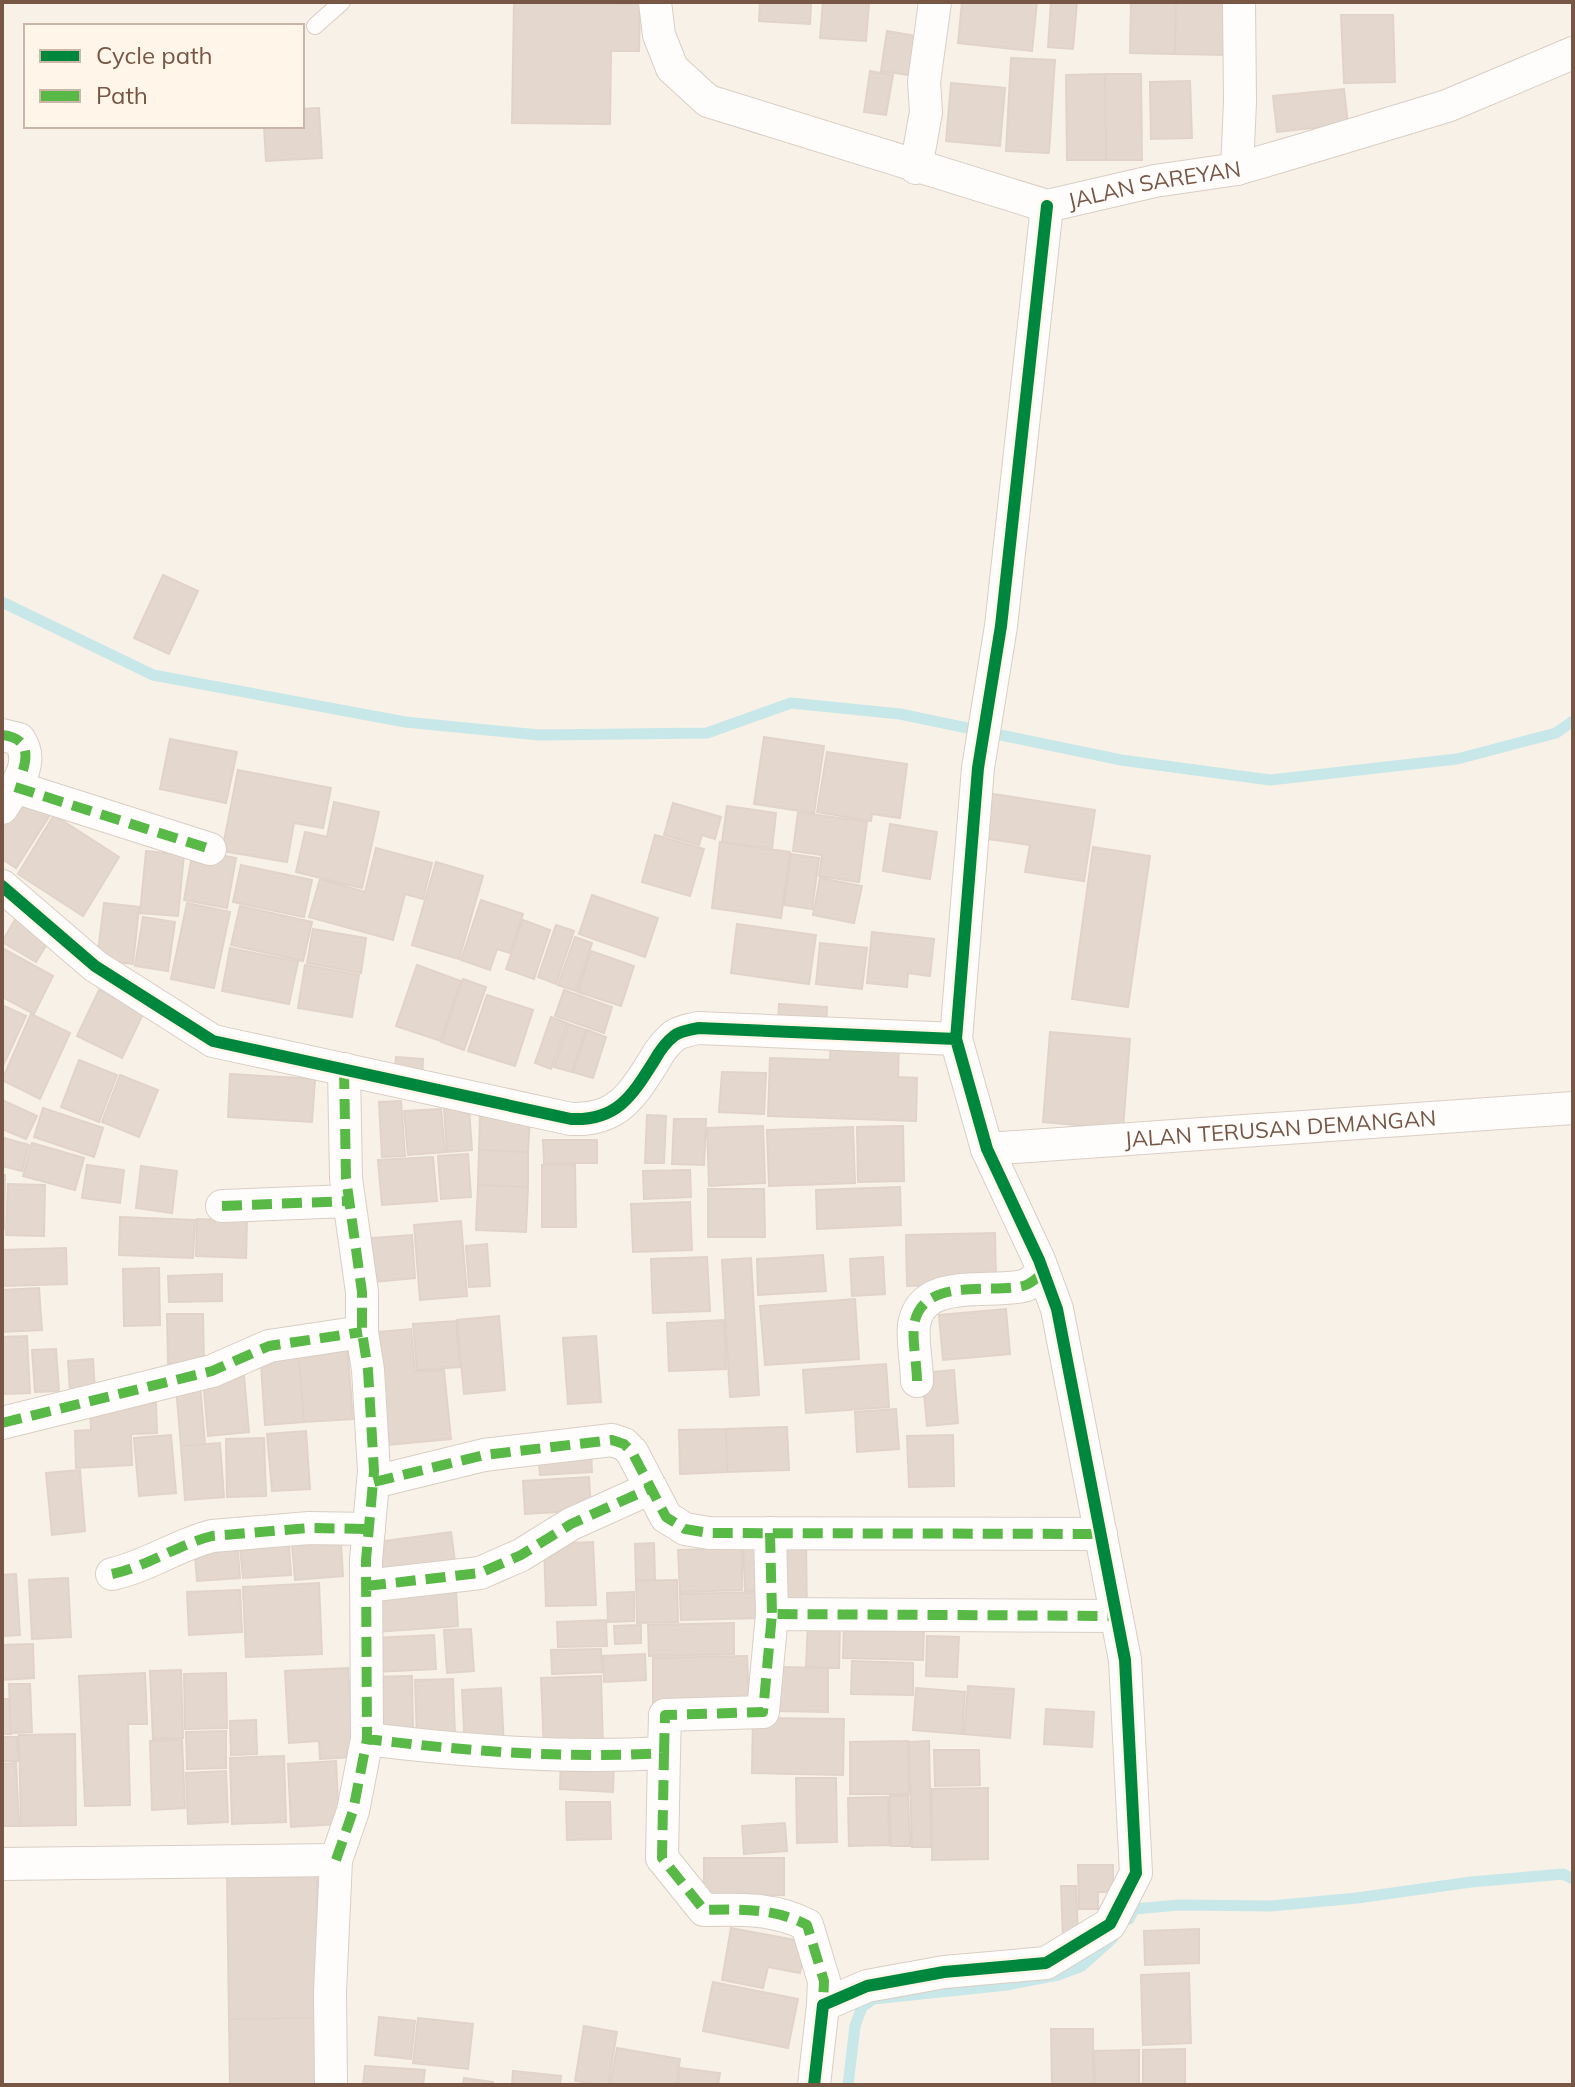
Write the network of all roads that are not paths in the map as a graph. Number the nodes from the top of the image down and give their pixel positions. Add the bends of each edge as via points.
1 (342, 2) edge
2 (655, 2) edge
3 (935, 2) edge
4 (1239, 2) edge
5 (315, 26) dead end
6 (1573, 53) edge
7 (916, 168) junction
8 (1237, 169) junction
9 (1047, 206) junction
10 (2, 735) edge
11 (9, 798) edge
12 (210, 849) dead end
13 (2, 886) edge
14 (956, 1039) junction
15 (344, 1069) junction
16 (1573, 1108) edge
17 (987, 1149) junction
18 (348, 1201) junction
19 (222, 1206) dead end
20 (1043, 1272) junction
21 (362, 1332) junction
22 (917, 1381) dead end
23 (2, 1423) edge
24 (374, 1482) junction
25 (651, 1488) junction
26 (369, 1529) junction
27 (770, 1533) junction
28 (1101, 1534) junction
29 (112, 1574) dead end
30 (366, 1586) junction
31 (772, 1614) junction
32 (1116, 1616) junction
33 (367, 1739) junction
34 (664, 1753) junction
35 (336, 1860) junction
36 (2, 1864) edge
37 (823, 2005) junction
38 (331, 2085) edge
39 (814, 2085) edge

1 - 5 lane
2 - 7 street, JALAN SAREYAN via 659,35 672,68 708,101
3 - 7 street
4 - 8 street
6 - 8 street, JALAN SAREYAN via 1447,106
7 - 9 street, JALAN SAREYAN
8 - 9 street, JALAN SAREYAN
9 - 14 street via 1001,626 978,768
10 - 11 street via 19,739 26,755
11 - 12 street
13 - 15 street via 95,966 213,1041
14 - 15 street via 698,1028 675,1034 636,1089 613,1112 591,1120
14 - 17 street
15 - 18 street
16 - 17 street, JALAN TERUSAN DEMANGAN
17 - 20 street
18 - 19 street
18 - 21 street via 362,1292
20 - 22 street via 1023,1286 930,1298 914,1325
20 - 28 street via 1057,1309
21 - 23 street via 269,1346 212,1371
21 - 24 street
24 - 25 street via 484,1455 612,1440 632,1452
24 - 26 street
25 - 27 street via 666,1517 685,1529
25 - 30 street via 480,1573
26 - 29 street via 212,1536
26 - 30 street
27 - 28 street
27 - 31 street
28 - 32 street
30 - 33 street
31 - 32 street
31 - 34 street via 763,1712 665,1715
32 - 37 street via 1125,1660 1136,1873 1110,1924 1046,1963 944,1972 867,1986
33 - 34 street via 482,1752
33 - 35 street via 353,1811
34 - 37 street via 662,1858 704,1910 755,1911 807,1925 824,1981
35 - 36 street
35 - 38 street
37 - 39 street

